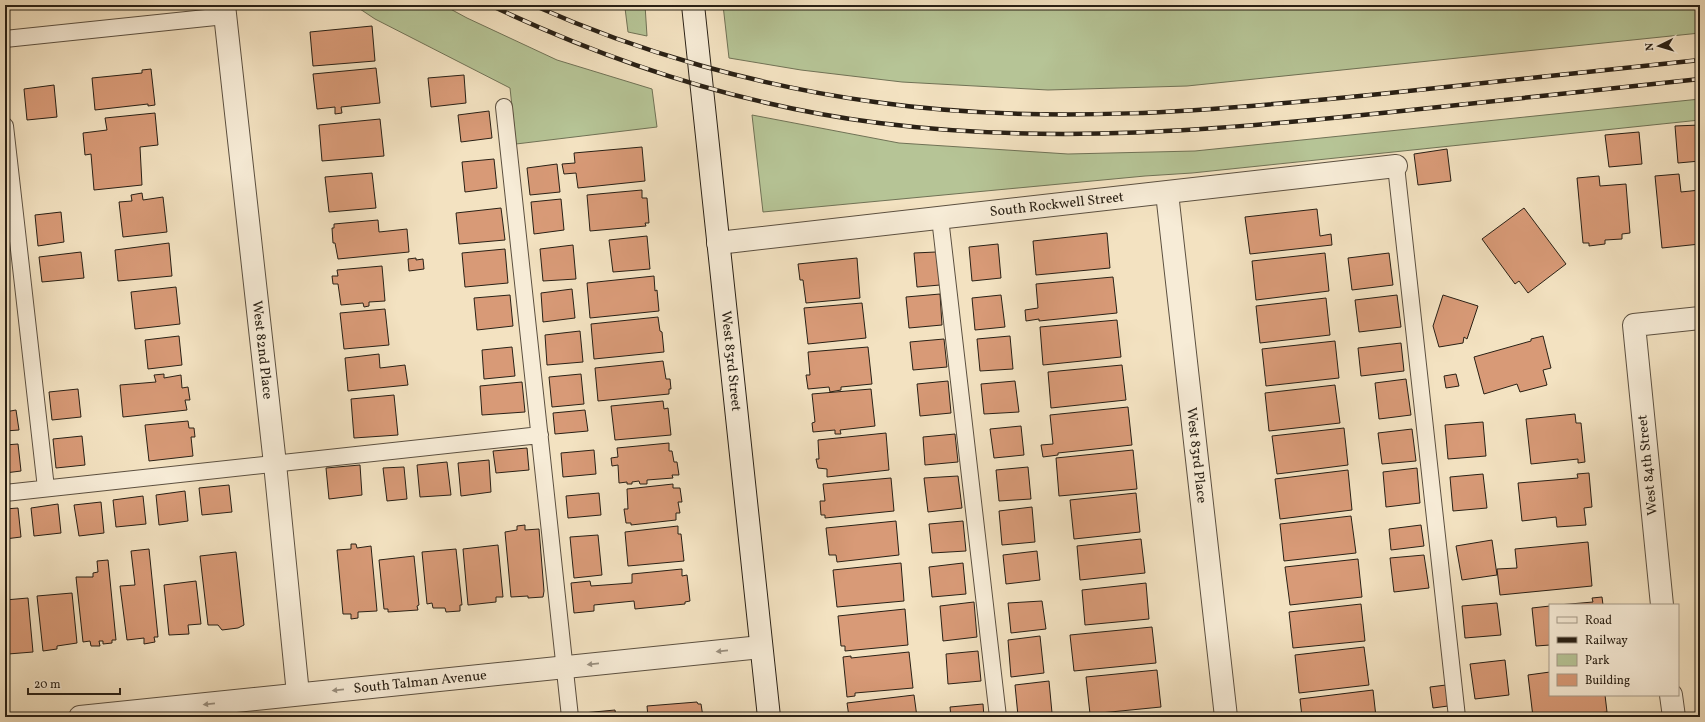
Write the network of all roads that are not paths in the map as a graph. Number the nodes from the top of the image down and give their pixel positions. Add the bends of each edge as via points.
1 (693, 5) edge
2 (225, 10) edge
3 (5, 40) edge
4 (504, 107) dead end
5 (5, 126) edge
6 (1396, 166) joint
7 (1167, 193) junction
8 (940, 218) junction
9 (718, 243) junction
10 (1700, 318) edge
11 (540, 435) junction
12 (275, 464) junction
13 (46, 488) junction
14 (5, 493) edge
15 (1662, 604) edge
16 (761, 647) junction
17 (564, 667) junction
18 (298, 694) junction
19 (1671, 696) edge
20 (80, 717) edge
21 (570, 717) edge
22 (769, 717) edge
23 (998, 717) edge
24 (1226, 717) edge
25 (1456, 717) edge
26 (1674, 717) edge

1 - 9 street, West 83rd Street
2 - 3 lane
2 - 12 street, West 82nd Place
4 - 11 lane
5 - 13 lane
6 - 7 street, South Rockwell Street
6 - 25 lane
7 - 8 street, South Rockwell Street
7 - 24 street, West 83rd Place
8 - 9 street, South Rockwell Street
8 - 23 lane
9 - 16 street, West 83rd Street
10 - 15 street, West 84th Street via 1634,325
11 - 12 lane
11 - 17 lane
12 - 13 lane
12 - 18 street, West 82nd Place
13 - 14 lane
16 -> 17 street, South Talman Avenue
16 - 22 street, West 83rd Street
17 -> 18 street, South Talman Avenue
17 - 21 lane
18 -> 20 street, South Talman Avenue
19 - 26 street

